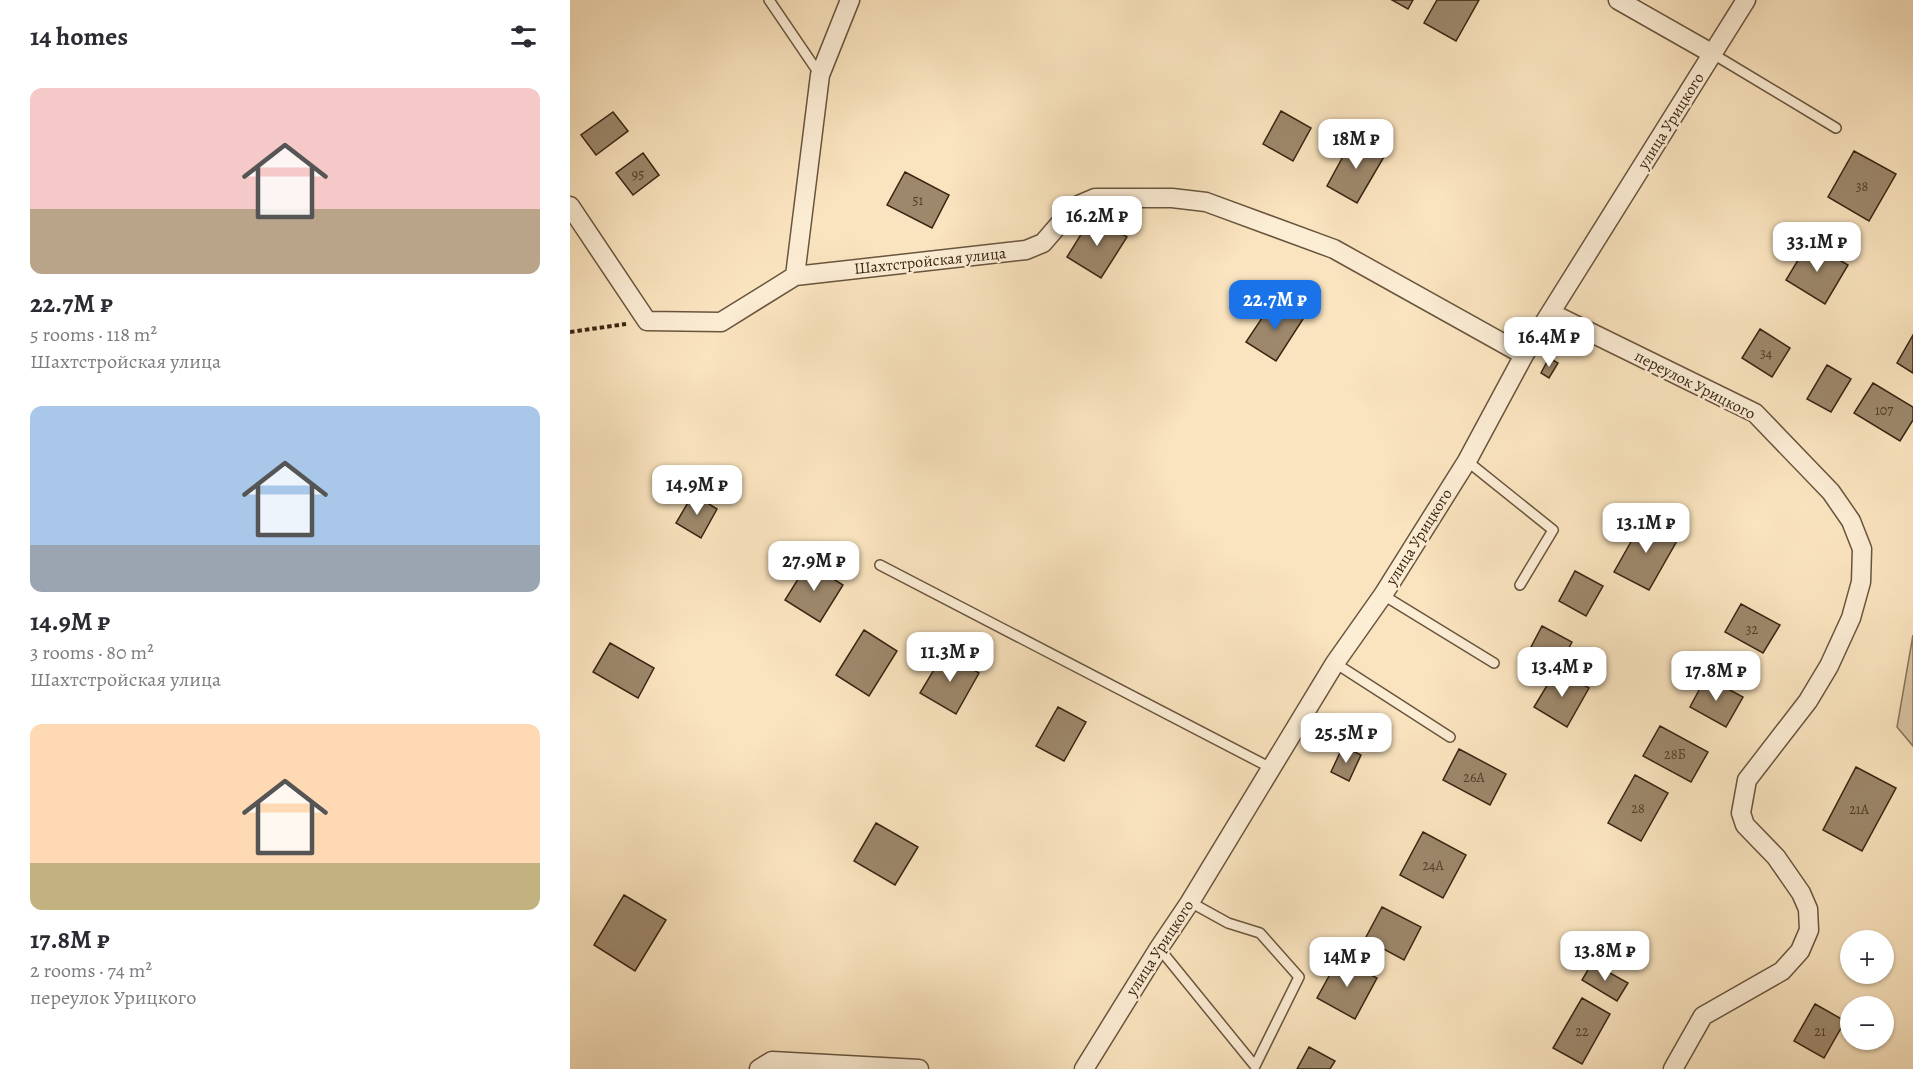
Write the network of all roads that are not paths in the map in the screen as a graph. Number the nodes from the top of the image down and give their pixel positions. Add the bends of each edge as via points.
1 (769, 0) edge
2 (850, 0) edge
3 (1618, 0) edge
4 (1746, 0) edge
5 (1713, 54) junction
6 (820, 75) junction
7 (1836, 128) dead end
8 (570, 206) edge
9 (795, 276) junction
10 (1551, 313) junction
11 (1524, 355) junction
12 (1467, 461) junction
13 (880, 565) dead end
14 (1520, 585) dead end
15 (1383, 595) junction
16 (1335, 663) junction
17 (1494, 663) dead end
18 (1450, 737) dead end
19 (1271, 768) junction
20 (1190, 902) junction
21 (1159, 948) junction
22 (759, 1069) edge
23 (919, 1069) edge
24 (1084, 1069) edge
25 (1673, 1069) edge

1 - 6 lane
2 - 6 street
3 - 5 street
4 - 5 street, улица Урицкого
5 - 7 lane
5 - 10 street, улица Урицкого
6 - 9 street
8 - 9 street, Шахтстройская улица via 647,321 721,322
9 - 11 street, Шахтстройская улица via 1026,250 1043,243 1074,207 1095,198 1172,198 1206,202 1334,249
10 - 11 street, улица Урицкого
10 - 25 street, переулок Урицкого via 1755,413 1831,492 1851,521 1862,549 1859,591 1829,666 1808,701 1747,780 1743,792 1741,813 1745,825 1776,857 1801,893 1808,909 1809,930 1800,951 1782,971 1703,1016
11 - 12 street, улица Урицкого
12 - 14 lane via 1553,530
12 - 15 street, улица Урицкого
13 - 19 lane
15 - 16 street, улица Урицкого
15 - 17 lane
16 - 18 lane
16 - 19 street, улица Урицкого
19 - 20 street, улица Урицкого
20 - 21 street, улица Урицкого
20 - 21 lane via 1228,923 1260,933 1299,977 1255,1066
21 - 24 street, улица Урицкого
22 - 23 street via 772,1061

